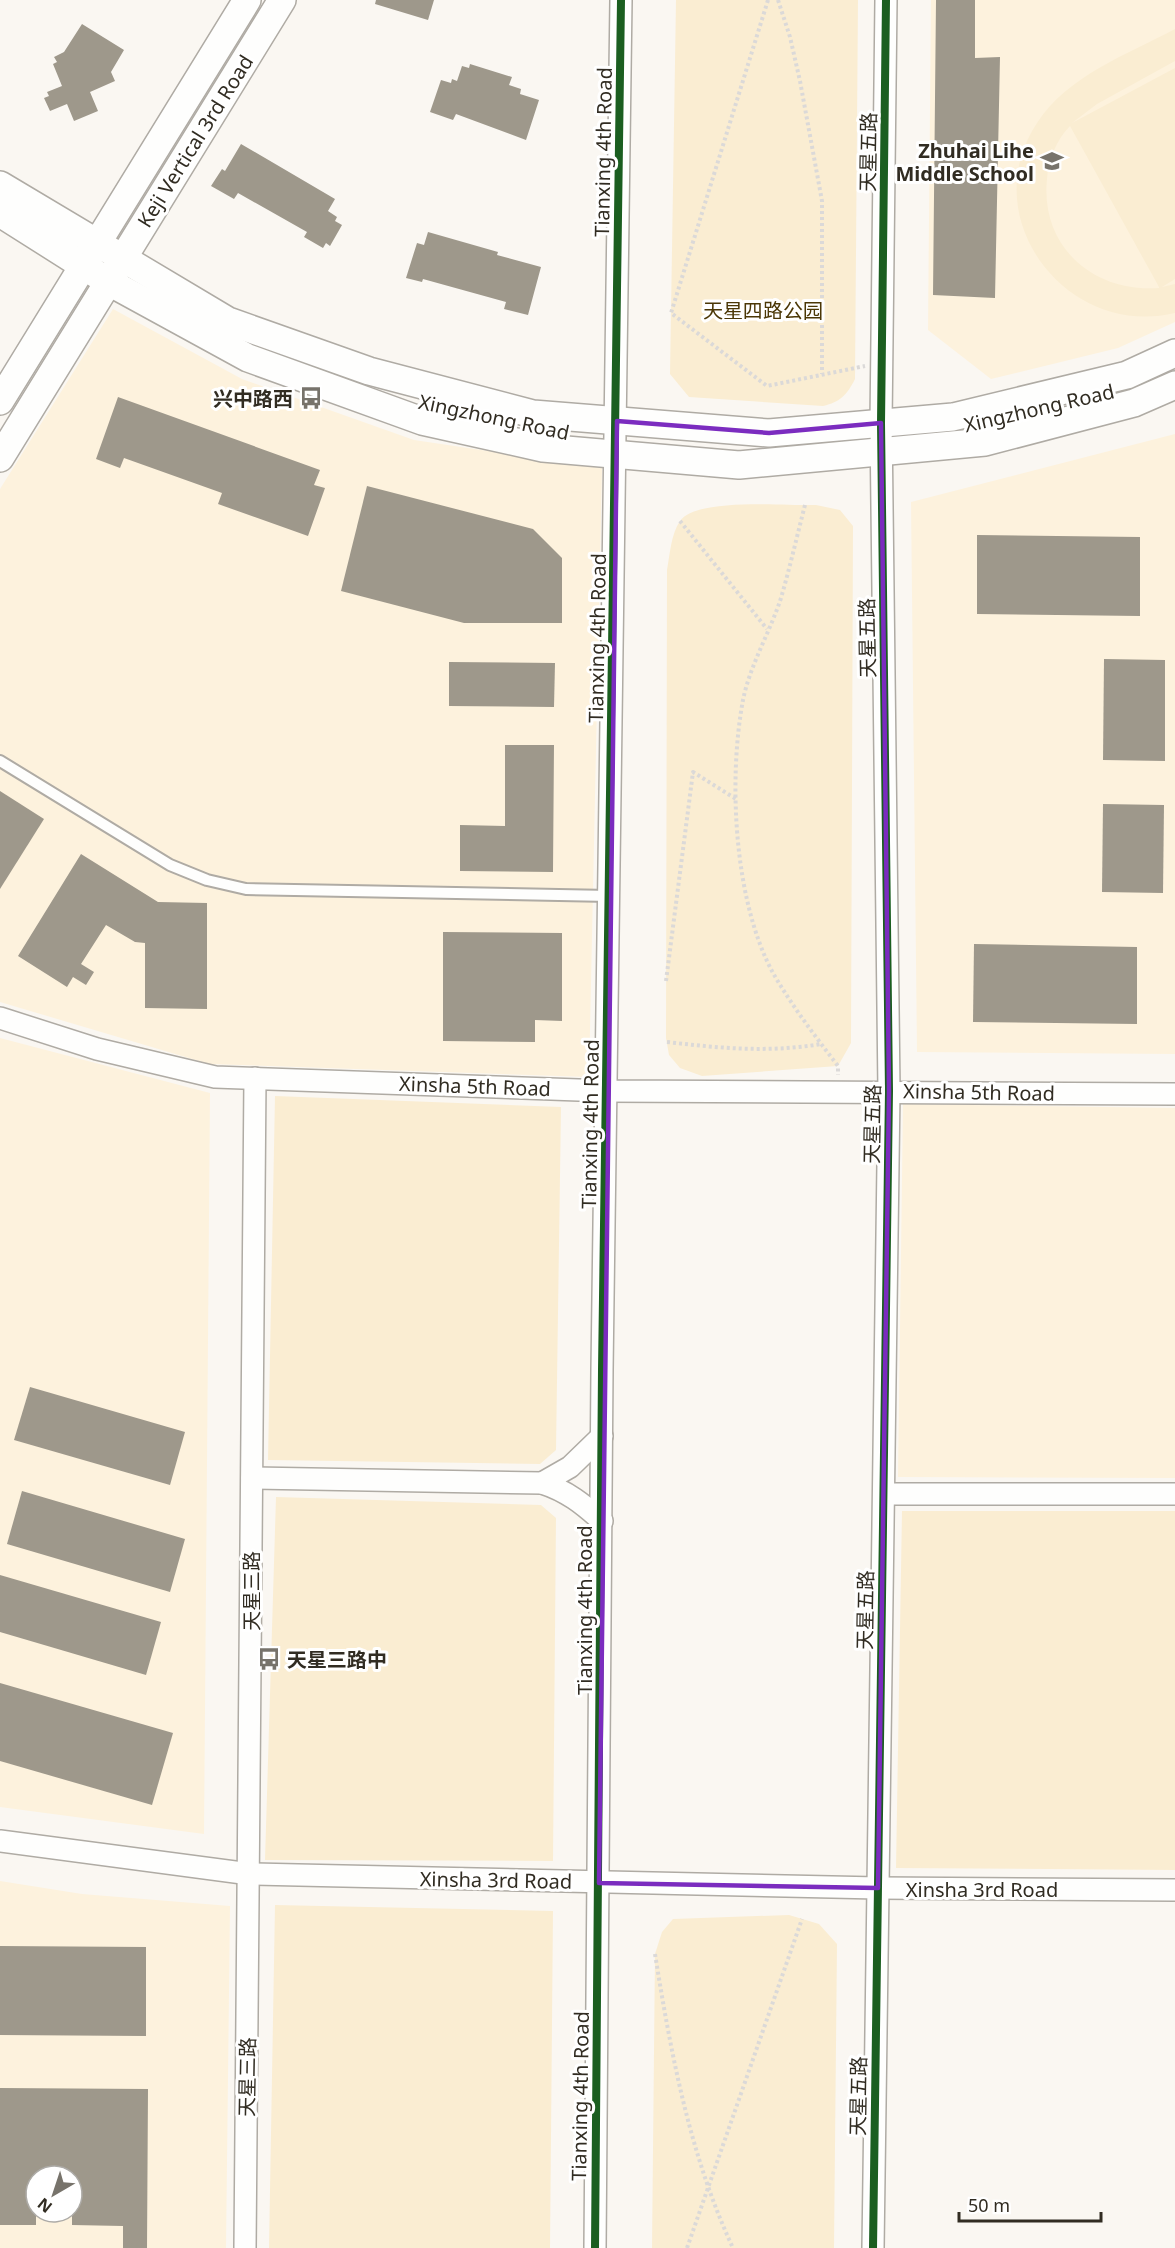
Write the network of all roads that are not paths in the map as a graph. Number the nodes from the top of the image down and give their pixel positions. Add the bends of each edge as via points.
1 (248, 0) edge
2 (282, 0) edge
3 (621, 0) edge
4 (886, 0) edge
5 (0, 185) edge
6 (0, 213) edge
7 (90, 255) junction
8 (115, 271) junction
9 (1175, 353) edge
10 (1175, 385) edge
11 (0, 401) edge
12 (617, 421) junction
13 (881, 423) junction
14 (881, 452) junction
15 (616, 454) junction
16 (0, 458) edge
17 (0, 761) edge
18 (610, 896) junction
19 (0, 1018) edge
20 (255, 1078) junction
21 (607, 1090) junction
22 (889, 1091) junction
23 (1175, 1094) edge
24 (602, 1436) junction
25 (252, 1478) junction
26 (542, 1483) junction
27 (884, 1494) junction
28 (1175, 1494) edge
29 (602, 1521) junction
30 (0, 1841) edge
31 (250, 1874) junction
32 (598, 1883) junction
33 (878, 1888) junction
34 (1175, 1890) edge
35 (245, 2248) edge
36 (595, 2248) edge
37 (873, 2248) edge

1 - 7 street, Keji Vertical 3rd Road
2 - 8 street, Keji Vertical 3rd Road
3 - 12 street, Tianxing 4th Road
4 - 13 street, 天星五路
5 - 7 street, Xingzhong Road
6 - 7 street, Xingzhong Road
7 - 8 street, Xingzhong Road
7 - 11 street, Keji Vertical 3rd Road
8 - 12 street, Xingzhong Road via 228,321 369,371 533,414
8 - 15 street, Xingzhong Road via 248,358 422,421 543,448
8 - 16 street, Keji Vertical 3rd Road
9 - 13 street, Xingzhong Road via 1127,375 953,417
10 - 14 street, Xingzhong Road via 1134,403 985,441
12 - 13 street, Xingzhong Road via 769,433
12 - 15 street, Tianxing 4th Road
13 - 14 street, 天星五路
14 - 15 street, Xingzhong Road via 739,465
14 - 22 street, 天星五路
15 - 18 street, Tianxing 4th Road
17 - 18 lane via 170,865 246,889
18 - 21 street, Tianxing 4th Road
19 - 20 street, Xinsha 5th Road via 97,1049 215,1077
20 - 21 street, Xinsha 5th Road
20 - 25 street, 天星三路
21 - 22 street, Xinsha 5th Road
21 - 24 street, Tianxing 4th Road
22 - 23 street, Xinsha 5th Road
22 - 27 street, 天星五路
24 - 26 street via 570,1467
24 - 29 street, Tianxing 4th Road
25 - 26 street
25 - 31 street, 天星三路
26 - 29 street via 579,1501
27 - 28 street
27 - 33 street, 天星五路
29 - 32 street, Tianxing 4th Road
30 - 31 street, Xinsha 3rd Road
31 - 32 street, Xinsha 3rd Road
31 - 35 street, 天星三路
32 - 33 street, Xinsha 3rd Road
32 - 36 street, Tianxing 4th Road
33 - 34 street, Xinsha 3rd Road
33 - 37 street, 天星五路

